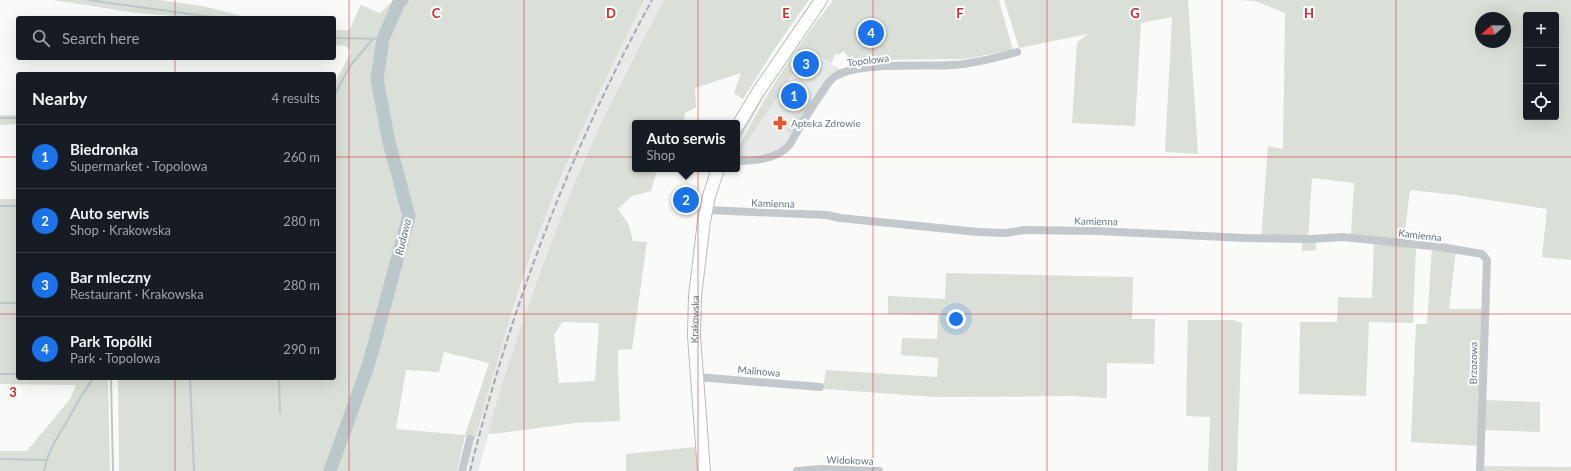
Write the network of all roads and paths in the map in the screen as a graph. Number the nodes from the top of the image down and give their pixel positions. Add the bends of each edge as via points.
1 (821, 0) edge
2 (1017, 52) dead end
3 (740, 122) edge
4 (740, 161) edge
5 (717, 172) edge
6 (706, 210) junction
7 (1485, 256) joint
8 (697, 377) junction
9 (820, 387) dead end
10 (470, 439) dead end
11 (821, 470) edge
12 (462, 471) edge
13 (704, 471) edge
14 (797, 471) edge
15 (879, 471) edge
16 (1480, 471) edge

1 - 3 main road
2 - 4 street, Topolowa via 983,61 952,65 876,67 841,74 830,81 786,149 766,157
5 - 6 main road, Krakowska
6 - 7 street, Kamienna via 827,215 978,232 1024,230 1246,238 1343,237 1441,247
6 - 8 main road, Krakowska via 695,296
7 - 16 street, Brzozowa via 1487,260
8 - 9 street, Malinowa
8 - 13 main road, Krakowska
10 - 12 street
11 - 14 street, Widokowa
11 - 15 street, Widokowa

